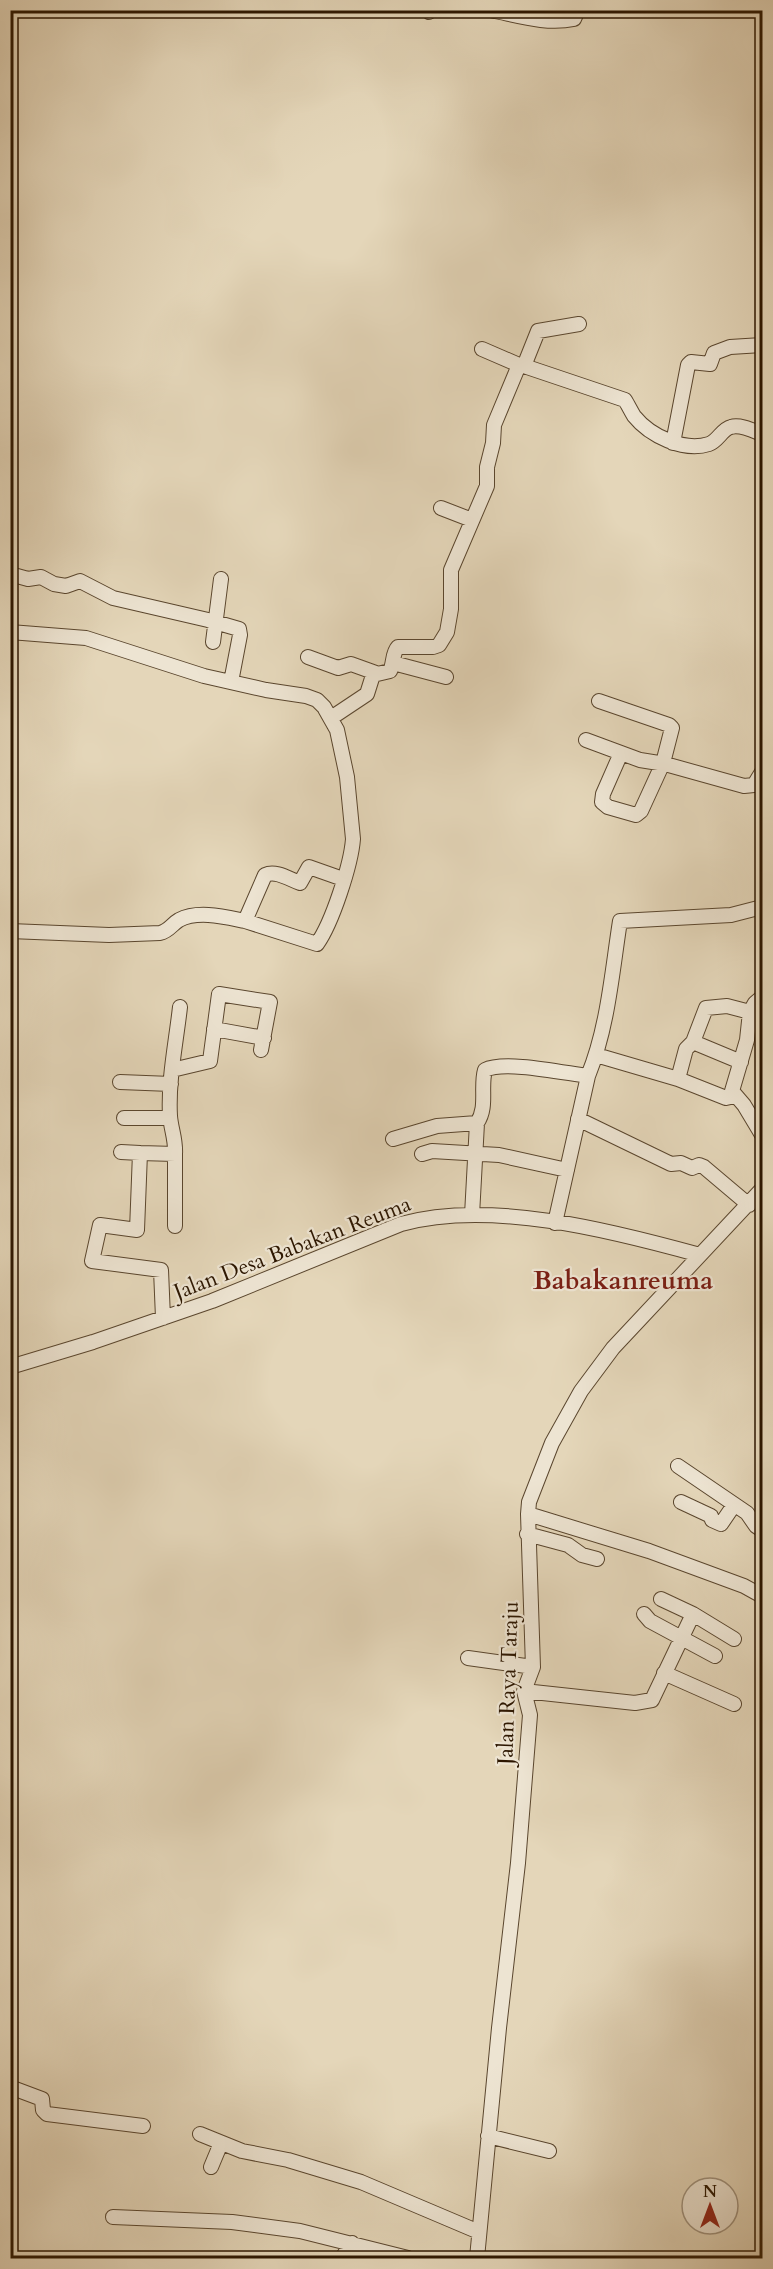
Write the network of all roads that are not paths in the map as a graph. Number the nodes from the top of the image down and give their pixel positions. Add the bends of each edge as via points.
1 (490, 10) edge
2 (578, 10) edge
3 (579, 324) dead end
4 (762, 345) edge
5 (482, 349) dead end
6 (522, 365) junction
7 (762, 434) edge
8 (673, 443) junction
9 (441, 508) dead end
10 (472, 519) junction
11 (10, 574) edge
12 (221, 579) dead end
13 (216, 623) junction
14 (10, 632) edge
15 (213, 642) dead end
16 (308, 657) dead end
17 (393, 663) junction
18 (376, 673) junction
19 (446, 677) dead end
20 (231, 682) junction
21 (599, 701) dead end
22 (331, 718) junction
23 (586, 740) dead end
24 (621, 753) junction
25 (663, 764) junction
26 (762, 772) edge
27 (343, 879) junction
28 (762, 907) edge
29 (244, 921) junction
30 (12, 933) edge
31 (762, 997) edge
32 (180, 1007) dead end
33 (750, 1012) junction
34 (214, 1029) junction
35 (693, 1042) junction
36 (596, 1055) junction
37 (741, 1062) junction
38 (588, 1076) junction
39 (172, 1077) junction
40 (678, 1079) junction
41 (120, 1082) dead end
42 (735, 1096) junction
43 (124, 1118) dead end
44 (170, 1118) junction
45 (578, 1119) junction
46 (477, 1123) junction
47 (762, 1135) edge
48 (393, 1139) dead end
49 (121, 1152) dead end
50 (140, 1153) junction
51 (476, 1153) junction
52 (175, 1154) junction
53 (422, 1154) dead end
54 (567, 1170) junction
55 (762, 1189) edge
56 (749, 1205) junction
57 (472, 1215) junction
58 (555, 1223) junction
59 (175, 1226) dead end
60 (700, 1255) junction
61 (163, 1318) junction
62 (10, 1367) edge
63 (678, 1466) dead end
64 (681, 1502) dead end
65 (734, 1505) junction
66 (528, 1514) junction
67 (579, 1529) junction
68 (762, 1530) edge
69 (527, 1534) junction
70 (573, 1554) junction
71 (597, 1559) dead end
72 (762, 1596) edge
73 (662, 1599) dead end
74 (644, 1614) dead end
75 (693, 1614) junction
76 (681, 1636) junction
77 (734, 1639) dead end
78 (715, 1656) dead end
79 (468, 1658) dead end
80 (533, 1666) junction
81 (664, 1673) junction
82 (524, 1691) junction
83 (734, 1704) dead end
84 (10, 2087) edge
85 (143, 2126) dead end
86 (200, 2134) dead end
87 (488, 2136) junction
88 (221, 2143) junction
89 (549, 2151) dead end
90 (211, 2167) dead end
91 (113, 2217) dead end
92 (479, 2232) junction
93 (352, 2243) junction
94 (342, 2259) edge
95 (408, 2259) edge
96 (477, 2259) edge

1 - 2 street via 530,20 574,19
3 - 6 street via 538,332
4 - 8 street via 730,347 714,353 710,364 688,365
5 - 6 street
6 - 8 street via 625,400 649,430
6 - 10 street via 494,425 487,486
7 - 8 street via 734,426 709,444
9 - 10 street
10 - 17 street via 451,570 447,632 439,645 433,647 400,646
11 - 13 street via 28,579 41,577 66,586 80,581 113,598
12 - 13 street
13 - 15 street
13 - 20 street via 240,632
14 - 20 street via 86,638
16 - 18 street via 338,668 351,664
17 - 18 street via 390,671
17 - 19 street
18 - 22 street via 367,694
20 - 22 street via 313,698
21 - 25 street via 670,726
22 - 27 street via 347,777 353,839
23 - 24 street
24 - 25 street
24 - 25 street via 603,802 632,814 641,811
25 - 26 street via 744,786 753,785
27 - 29 street via 309,867 300,883 268,873
27 - 29 street via 317,944
28 - 36 street via 731,915 620,921
29 - 30 street via 200,915 178,921 160,933
31 - 33 street
32 - 39 street
33 - 35 street via 727,1006 706,1008
33 - 37 street
34 - 34 street via 262,1044 270,1002 219,994
34 - 39 street via 210,1061
35 - 37 street
35 - 40 street via 686,1049
36 - 38 street
36 - 40 street
37 - 42 street via 732,1085
38 - 45 street
38 - 46 street via 490,1067 483,1075 484,1098
39 - 41 street
39 - 44 street
40 - 42 street via 726,1098
42 - 47 street
43 - 44 street
44 - 52 street
45 - 54 street
45 - 56 street via 671,1164 704,1167
46 - 48 street via 436,1126
46 - 51 street
49 - 50 street
50 - 52 street
50 - 61 street via 137,1230 100,1225 92,1261 161,1270
51 - 53 street
51 - 54 street via 517,1157
51 - 57 street
52 - 59 street
54 - 58 street
55 - 56 street, Jalan Raya Taraju
56 - 60 street, Jalan Raya Taraju
57 - 58 street, Jalan Desa Babakan Reuma
57 - 61 street, Jalan Desa Babakan Reuma via 434,1216 401,1224
58 - 60 street, Jalan Desa Babakan Reuma via 630,1236
60 - 66 street, Jalan Raya Taraju via 634,1324 587,1382 552,1443
61 - 62 street, Jalan Desa Babakan Reuma
63 - 65 street
64 - 65 street via 721,1524
65 - 68 street
66 - 67 street
66 - 69 street, Jalan Raya Taraju
67 - 70 street
67 - 72 street via 649,1551
69 - 70 street via 552,1539
69 - 80 street, Jalan Raya Taraju
70 - 71 street
73 - 75 street
74 - 76 street
75 - 76 street
75 - 77 street
76 - 78 street
76 - 81 street
79 - 80 street
80 - 82 street, Jalan Raya Taraju
81 - 82 street via 655,1696 646,1702
81 - 83 street
82 - 87 street, Jalan Raya Taraju via 530,1715
84 - 85 street via 42,2099 47,2114
86 - 88 street
87 - 89 street
87 - 92 street, Jalan Raya Taraju
88 - 90 street
88 - 92 street via 361,2182
91 - 93 street via 232,2222
92 - 96 street, Jalan Raya Taraju
93 - 94 street
93 - 95 street

